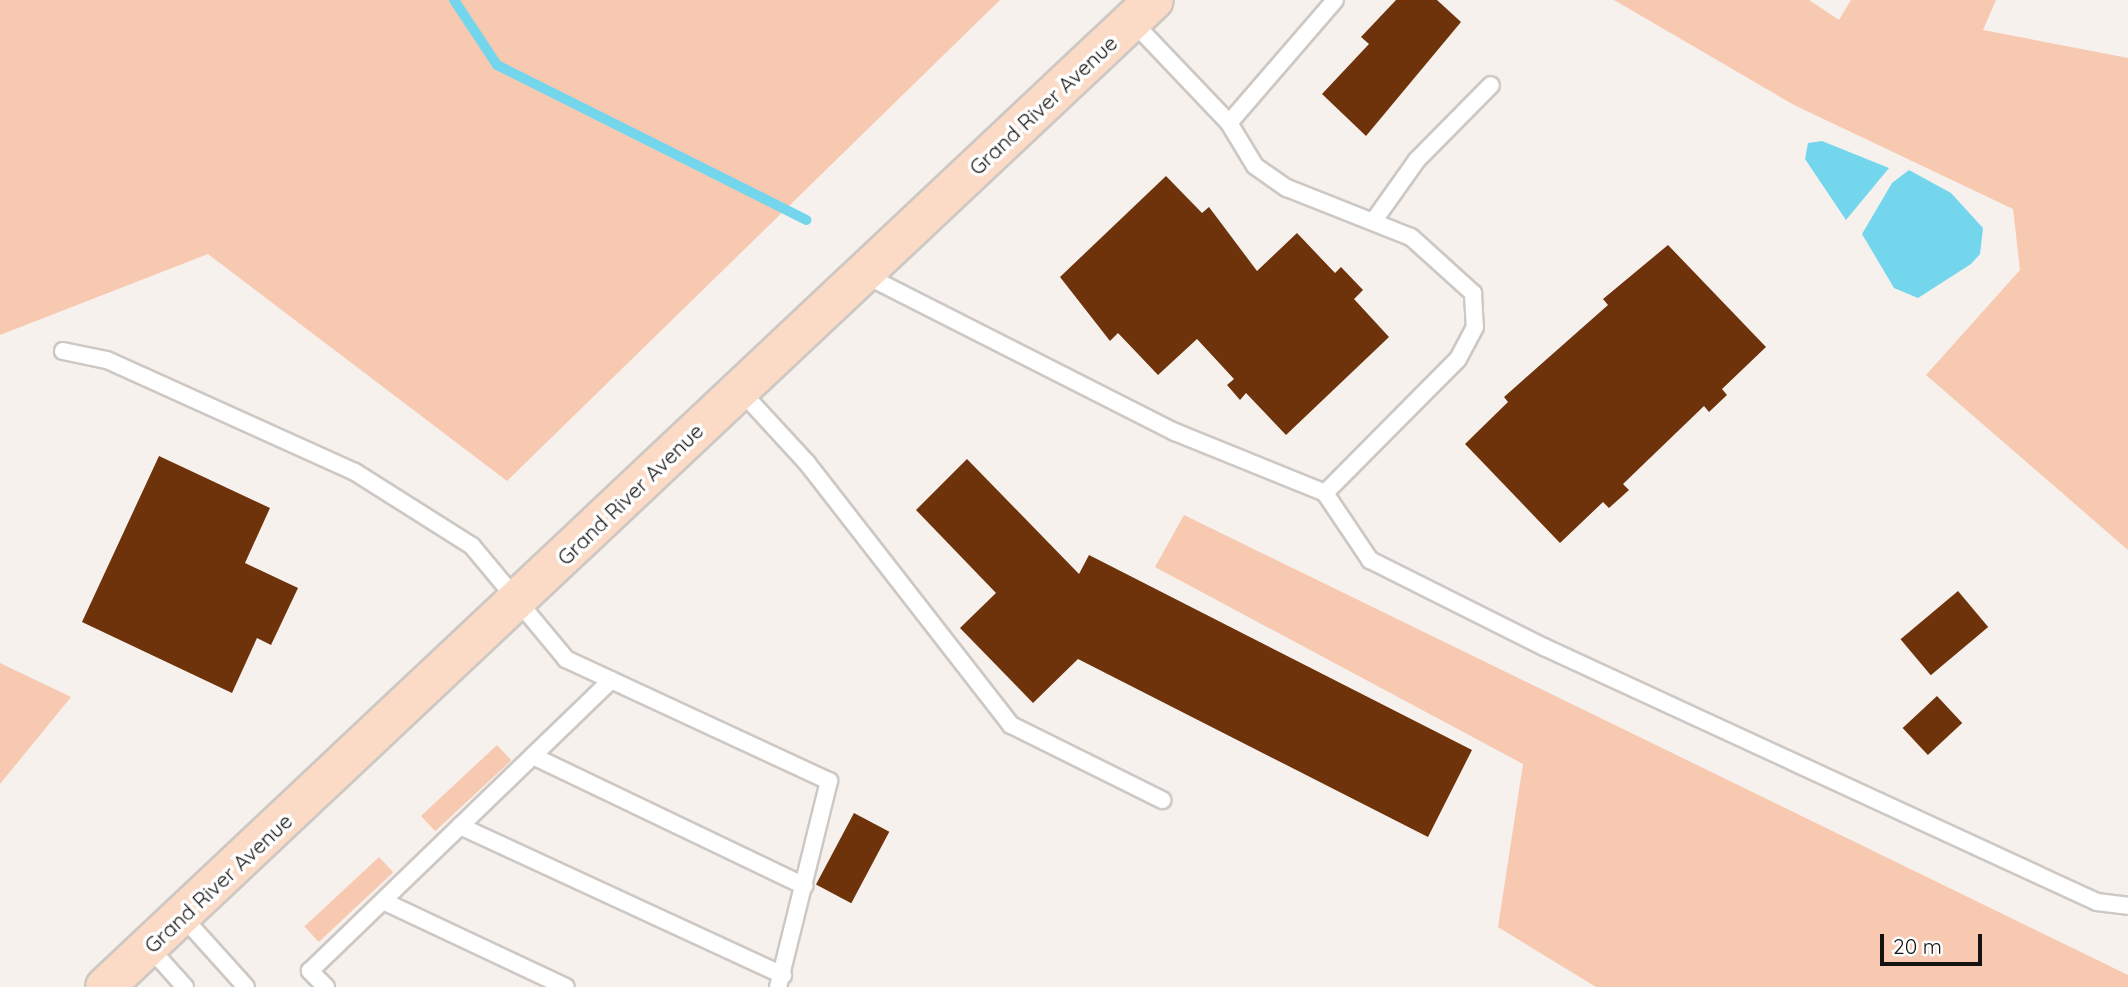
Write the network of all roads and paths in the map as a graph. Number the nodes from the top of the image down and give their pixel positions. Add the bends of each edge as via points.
1 (1335, 0) edge
2 (1143, 11) edge
3 (1491, 85) dead end
4 (1229, 123) junction
5 (1375, 219) junction
6 (863, 274) junction
7 (63, 351) dead end
8 (739, 389) junction
9 (1325, 493) junction
10 (518, 602) junction
11 (611, 680) junction
12 (533, 756) junction
13 (1162, 800) dead end
14 (460, 826) junction
15 (804, 887) junction
16 (383, 901) junction
17 (2128, 906) edge
18 (183, 917) junction
19 (149, 947) junction
20 (780, 981) edge
21 (105, 987) edge
22 (185, 987) edge
23 (246, 987) edge
24 (326, 987) edge
25 (566, 987) edge

1 - 4 lane
2 - 4 lane
2 - 6 main road, Grand River Avenue
3 - 5 lane via 1417,160
4 - 5 lane via 1255,166 1287,188
5 - 9 lane via 1411,237 1473,293 1475,327 1458,359
6 - 8 main road, Grand River Avenue
6 - 9 lane via 1175,432
7 - 10 lane via 107,360 355,472 440,520 472,546
8 - 10 main road, Grand River Avenue
8 - 13 lane via 807,463 1011,725
9 - 17 lane via 1370,560 1984,851 2097,902
10 - 11 lane via 566,659
10 - 18 main road, Grand River Avenue
11 - 12 lane
11 - 15 lane via 829,782
12 - 14 lane
12 - 15 lane
14 - 16 lane
14 - 20 lane
15 - 20 lane
16 - 24 lane via 310,971
16 - 25 lane
18 - 19 main road, Grand River Avenue
18 - 23 lane
19 - 21 main road, Grand River Avenue
19 - 22 lane

